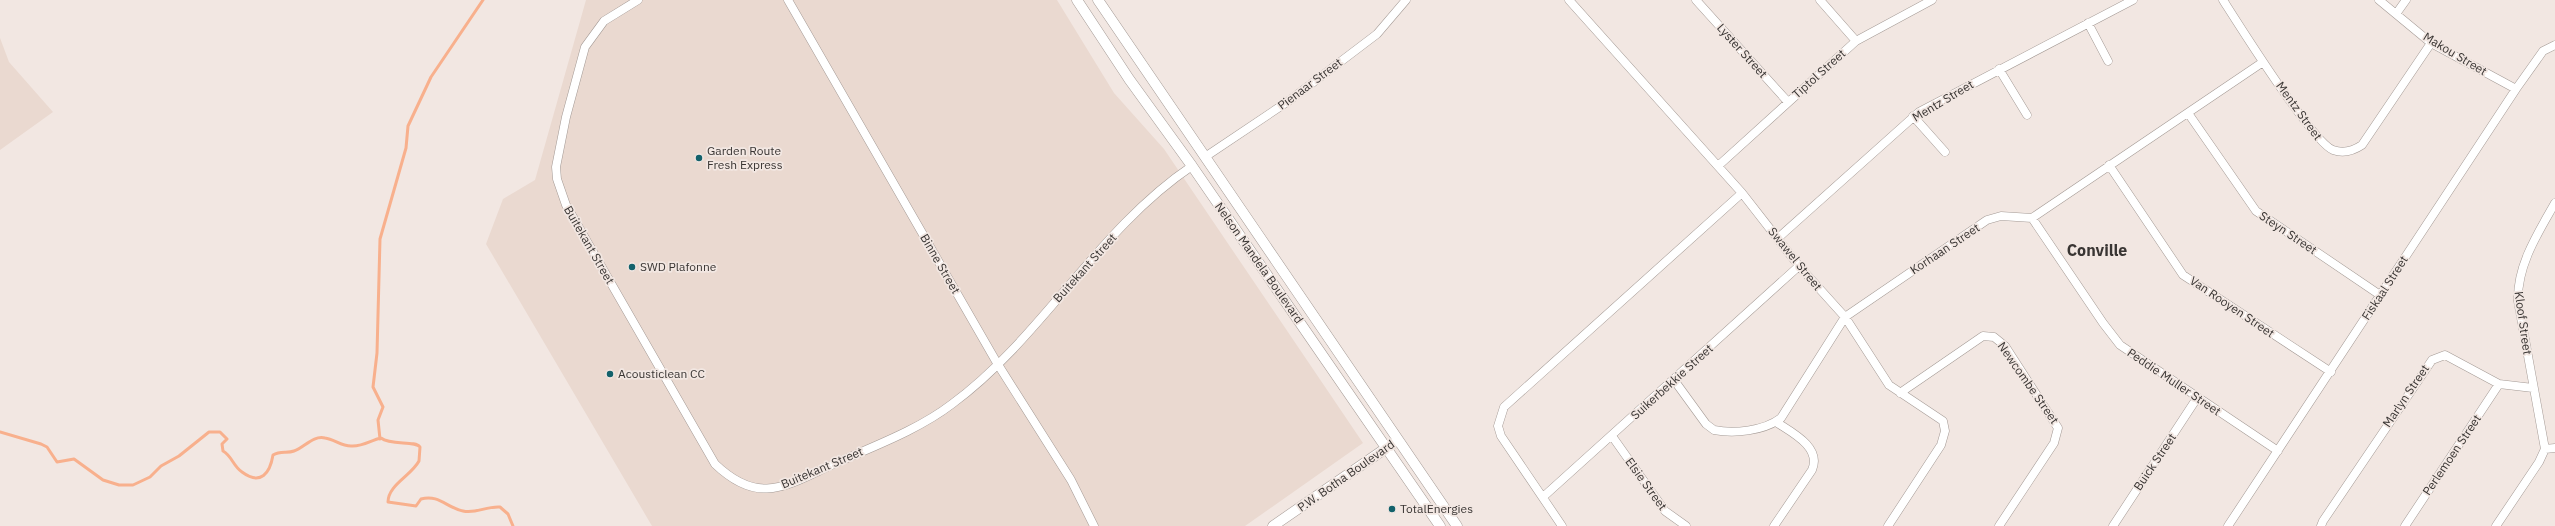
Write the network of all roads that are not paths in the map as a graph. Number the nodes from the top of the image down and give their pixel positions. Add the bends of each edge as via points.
1 (638, 0) edge
2 (788, 0) edge
3 (1077, 0) edge
4 (1098, 0) edge
5 (1406, 0) edge
6 (1570, 0) edge
7 (1696, 0) edge
8 (1820, 0) edge
9 (1932, 0) edge
10 (2133, 0) edge
11 (2223, 0) edge
12 (2378, 0) edge
13 (2406, 0) edge
14 (2396, 14) junction
15 (2088, 23) junction
16 (1856, 41) junction
17 (2431, 43) junction
18 (2555, 45) edge
19 (2108, 61) dead end
20 (2263, 62) junction
21 (1999, 69) junction
22 (2516, 89) junction
23 (1788, 102) junction
24 (2188, 113) junction
25 (2027, 115) dead end
26 (1914, 116) junction
27 (1945, 152) dead end
28 (1205, 158) junction
29 (2109, 165) junction
30 (1192, 166) junction
31 (1718, 166) junction
32 (1742, 193) junction
33 (2555, 203) edge
34 (2032, 218) junction
35 (1778, 238) junction
36 (1799, 266) junction
37 (2380, 295) junction
38 (1303, 300) junction
39 (1291, 308) junction
40 (1845, 317) junction
41 (997, 363) junction
42 (2331, 372) junction
43 (1674, 380) junction
44 (2499, 384) junction
45 (2533, 388) junction
46 (1900, 393) junction
47 (2197, 398) junction
48 (1776, 422) junction
49 (1612, 436) junction
50 (1398, 439) junction
51 (1387, 447) junction
52 (2555, 448) edge
53 (2545, 449) junction
54 (2278, 451) junction
55 (1543, 497) junction
56 (1094, 526) edge
57 (1273, 526) edge
58 (1440, 526) edge
59 (1457, 526) edge
60 (1562, 526) edge
61 (1686, 526) edge
62 (1774, 526) edge
63 (1888, 526) edge
64 (1999, 526) edge
65 (2113, 526) edge
66 (2228, 526) edge
67 (2322, 526) edge
68 (2405, 526) edge
69 (2496, 526) edge

1 - 41 street, Buitekant Street via 604,21 585,47 560,146 556,167 557,179 566,205 715,464 743,486 774,489 790,484 930,418 952,405
2 - 41 street, Binne Street
3 - 30 street, Nelson Mandela Boulevard via 1129,79
4 - 28 street, Nelson Mandela Boulevard
5 - 28 street, Pienaar Street via 1377,34 1290,100
6 - 31 street, Swawel Street
7 - 23 street, Lyster Street
8 - 16 street
9 - 16 street, Tiptol Street
10 - 15 street, Mentz Street
11 - 20 street, Mentz Street
12 - 14 street, Makou Street
13 - 14 street
14 - 17 street, Makou Street
15 - 19 street
15 - 21 street, Mentz Street
16 - 23 street, Tiptol Street
17 - 20 street, Mentz Street via 2362,145 2346,152 2333,150 2323,143
17 - 22 street, Makou Street
18 - 22 street, Fiskaal Street via 2543,51
20 - 24 street
21 - 25 street
21 - 26 street, Mentz Street
22 - 37 street, Fiskaal Street
23 - 31 street, Tiptol Street
24 - 29 street
24 - 37 street, Steyn Street via 2256,211
26 - 27 street
26 - 35 street, Mentz Street
28 - 30 street
28 - 38 street, Nelson Mandela Boulevard
29 - 34 street
29 - 42 street, Van Rooyen Street via 2184,275
30 - 39 street, Nelson Mandela Boulevard
30 - 41 street, Buitekant Street via 1166,184 1138,209
31 - 32 street, Swawel Street
32 - 35 street, Swawel Street
32 - 55 street via 1504,407 1498,426 1501,436
33 - 45 street, Kloof Street via 2533,240 2518,288
34 - 40 street, Korhaan Street via 2001,216 1988,220
34 - 47 street, Peddie Muller Street via 2120,345
35 - 36 street, Swawel Street
36 - 40 street, Swawel Street
36 - 43 street, Suikerbekkie Street
37 - 42 street, Fiskaal Street
38 - 39 street
38 - 50 street, Nelson Mandela Boulevard
39 - 51 street, Nelson Mandela Boulevard
40 - 46 street, Swawel Street via 1884,379
40 - 48 street, Korhaan Street
41 - 56 street, Binne Street via 1071,480
42 - 54 street, Fiskaal Street
43 - 48 street via 1706,424 1714,430 1758,428
43 - 49 street, Suikerbekkie Street
44 - 45 street, Marlyn Street
44 - 67 street, Marlyn Street via 2445,355 2432,360
44 - 68 street, Perlemoen Street
45 - 53 street, Kloof Street
46 - 63 street, Swawel Street via 1940,418 1945,430 1941,445
46 - 64 street, Newcombe Street via 1978,338 1994,337 2005,346 2058,428 2054,443
47 - 54 street, Peddie Muller Street
47 - 65 street, Buick Street
48 - 62 street via 1801,440 1810,449 1814,460 1812,470
49 - 55 street, Suikerbekkie Street
49 - 61 street, Elsie Street via 1665,511
50 - 51 street, P.W. Botha Boulevard
50 - 59 street, Nelson Mandela Boulevard
51 - 57 street, P.W. Botha Boulevard
51 - 58 street, Nelson Mandela Boulevard
52 - 53 street
53 - 69 street
54 - 66 street, Fiskaal Street
55 - 60 street

